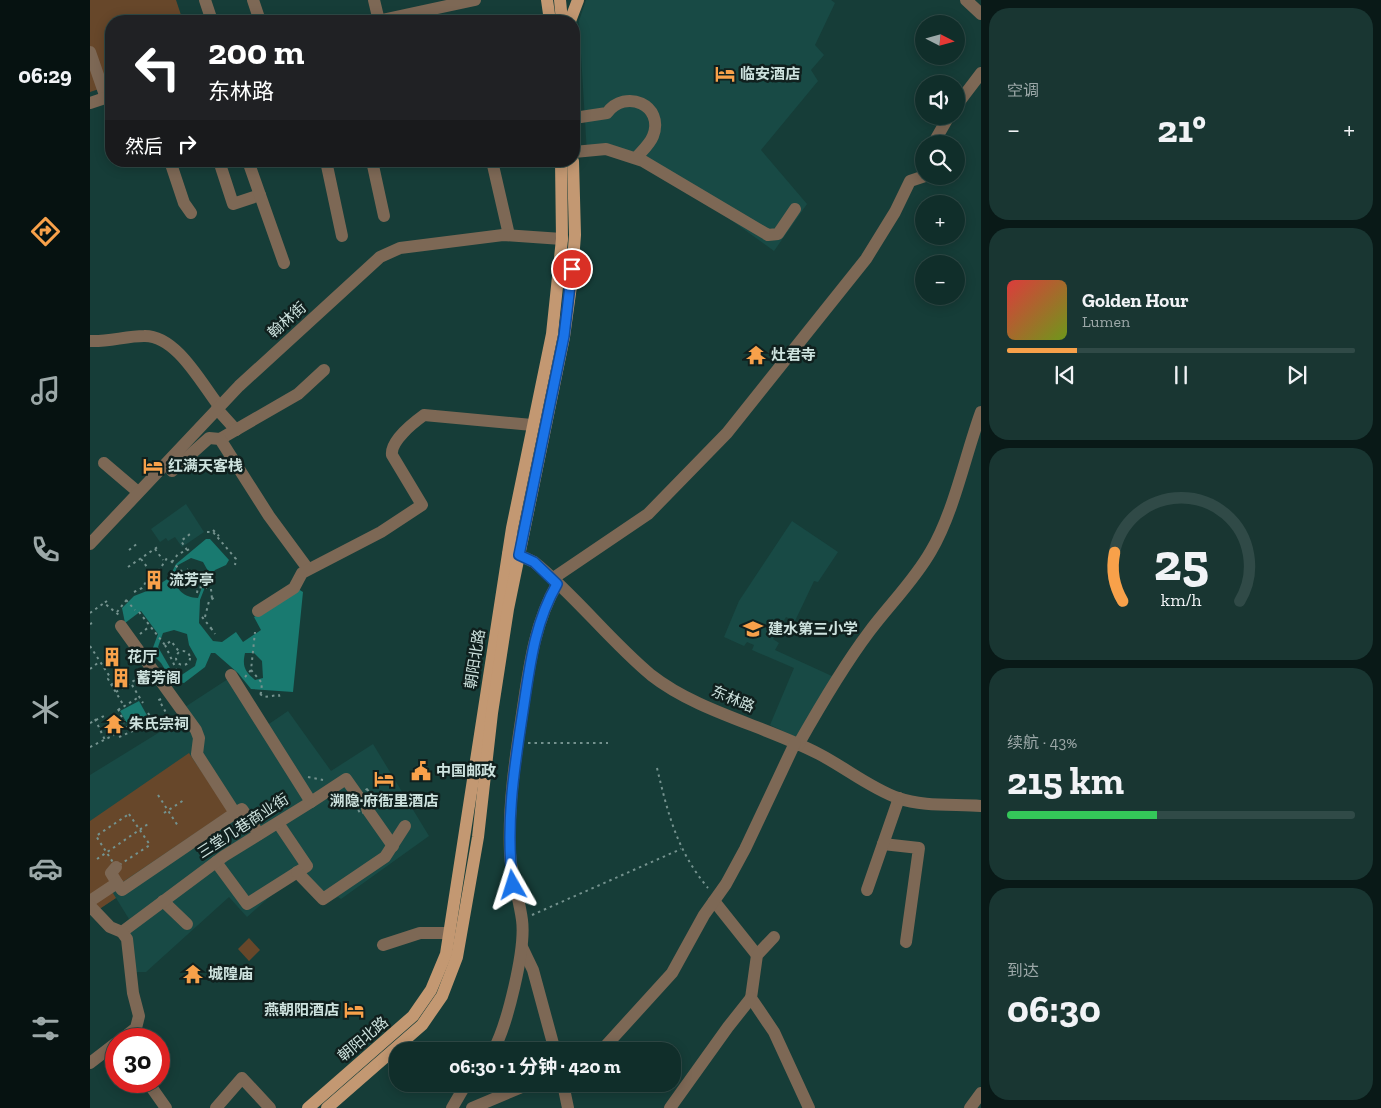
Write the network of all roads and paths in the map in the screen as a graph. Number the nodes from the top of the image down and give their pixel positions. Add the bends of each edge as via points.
1 (205, 0) edge
2 (253, 0) edge
3 (374, 0) edge
4 (475, 0) edge
5 (547, 0) edge
6 (560, 0) edge
7 (578, 0) edge
8 (966, 0) edge
9 (438, 10) edge
10 (981, 14) edge
11 (210, 15) edge
12 (258, 15) edge
13 (377, 15) edge
14 (411, 15) edge
15 (549, 15) edge
16 (561, 15) edge
17 (572, 15) edge
18 (90, 52) edge
19 (981, 72) edge
20 (105, 90) edge
21 (965, 94) edge
22 (105, 98) edge
23 (90, 103) edge
24 (580, 117) edge
25 (580, 152) edge
26 (636, 158) junction
27 (172, 167) edge
28 (221, 167) edge
29 (250, 167) edge
30 (327, 167) edge
31 (373, 167) edge
32 (493, 167) edge
33 (561, 167) edge
34 (573, 167) edge
35 (915, 180) edge
36 (260, 195) junction
37 (795, 209) dead end
38 (190, 213) dead end
39 (384, 216) dead end
40 (509, 235) junction
41 (342, 236) dead end
42 (562, 240) junction
43 (284, 263) dead end
44 (90, 341) edge
45 (324, 370) dead end
46 (218, 407) junction
47 (981, 412) edge
48 (532, 425) junction
49 (236, 430) junction
50 (220, 439) junction
51 (104, 463) dead end
52 (172, 471) dead end
53 (138, 492) junction
54 (213, 530) dead end
55 (207, 532) dead end
56 (190, 534) dead end
57 (219, 536) dead end
58 (92, 538) edge
59 (138, 543) dead end
60 (159, 546) dead end
61 (154, 549) junction
62 (190, 549) dead end
63 (129, 550) dead end
64 (187, 550) junction
65 (513, 554) junction
66 (167, 558) dead end
67 (141, 559) junction
68 (163, 560) dead end
69 (235, 565) dead end
70 (128, 567) dead end
71 (147, 567) dead end
72 (188, 570) dead end
73 (308, 570) junction
74 (183, 574) junction
75 (197, 579) dead end
76 (555, 581) junction
77 (194, 583) junction
78 (198, 587) junction
79 (134, 592) dead end
80 (197, 593) dead end
81 (215, 597) dead end
82 (212, 599) junction
83 (135, 610) dead end
84 (117, 612) junction
85 (139, 612) dead end
86 (258, 612) dead end
87 (90, 613) edge
88 (121, 626) joint
89 (254, 633) dead end
90 (215, 634) dead end
91 (165, 645) junction
92 (90, 646) edge
93 (192, 651) dead end
94 (180, 653) junction
95 (188, 654) junction
96 (101, 661) junction
97 (178, 662) junction
98 (175, 666) junction
99 (90, 669) edge
100 (152, 669) junction
101 (251, 670) junction
102 (248, 673) dead end
103 (232, 675) dead end
104 (115, 682) dead end
105 (179, 684) dead end
106 (111, 685) junction
107 (132, 685) dead end
108 (116, 692) junction
109 (139, 697) junction
110 (280, 699) dead end
111 (143, 703) dead end
112 (124, 706) junction
113 (148, 713) dead end
114 (166, 713) dead end
115 (104, 716) dead end
116 (96, 720) junction
117 (166, 720) dead end
118 (154, 722) junction
119 (90, 723) edge
120 (158, 725) dead end
121 (130, 732) junction
122 (114, 736) dead end
123 (119, 738) dead end
124 (105, 740) junction
125 (518, 743) junction
126 (608, 743) dead end
127 (796, 744) junction
128 (90, 747) edge
129 (657, 768) dead end
130 (294, 774) junction
131 (339, 783) junction
132 (158, 794) dead end
133 (358, 796) dead end
134 (899, 798) junction
135 (184, 800) dead end
136 (311, 802) junction
137 (981, 806) edge
138 (367, 809) dead end
139 (168, 810) junction
140 (164, 813) dead end
141 (235, 813) junction
142 (278, 823) junction
143 (148, 824) dead end
144 (178, 826) dead end
145 (405, 826) dead end
146 (140, 830) junction
147 (259, 834) junction
148 (883, 844) junction
149 (393, 846) junction
150 (681, 849) junction
151 (106, 852) junction
152 (97, 858) dead end
153 (216, 862) junction
154 (116, 867) junction
155 (296, 872) junction
156 (117, 883) junction
157 (867, 890) dead end
158 (715, 900) junction
159 (90, 901) edge
160 (163, 901) junction
161 (90, 906) edge
162 (522, 919) junction
163 (187, 924) dead end
164 (122, 932) junction
165 (449, 932) junction
166 (774, 937) dead end
167 (906, 942) dead end
168 (383, 946) dead end
169 (522, 947) junction
170 (757, 955) junction
171 (751, 998) junction
172 (136, 1028) edge
173 (497, 1042) edge
174 (553, 1042) edge
175 (609, 1042) edge
176 (105, 1052) edge
177 (90, 1063) edge
178 (462, 1092) edge
179 (510, 1092) edge
180 (565, 1092) edge
181 (155, 1093) edge
182 (981, 1093) edge
183 (166, 1108) edge
184 (216, 1108) edge
185 (270, 1108) edge
186 (308, 1108) edge
187 (326, 1108) edge
188 (455, 1108) edge
189 (472, 1108) edge
190 (568, 1108) edge
191 (670, 1108) edge
192 (809, 1108) edge
193 (970, 1108) edge

1 - 11 street
2 - 12 street
3 - 13 street
4 - 9 street
5 - 15 main road
6 - 16 main road
7 - 17 main road
8 - 10 street
9 - 14 street
18 - 20 street
19 - 21 street
22 - 23 street
24 - 26 street via 607,113 622,101 642,103 653,114 655,130
25 - 26 street via 606,150
26 - 37 street via 768,235 778,234
27 - 38 street
28 - 36 street via 233,204
29 - 36 street
30 - 41 street
31 - 39 street
32 - 40 street
33 - 42 main road, 朝阳北路
34 - 65 main road, 朝阳北路 via 575,235 564,336
35 - 76 street via 910,182 866,259 728,433 648,514
36 - 43 street
40 - 42 street, 翰林街
40 - 46 street, 翰林街 via 400,248 386,254 364,270
42 - 48 main road, 朝阳北路 via 552,334
44 - 46 street via 143,336 163,340 175,347
45 - 49 street via 298,394
46 - 49 street
46 - 53 street, 翰林街
47 - 127 street via 950,507 931,551 849,660
48 - 65 main road, 朝阳北路
48 - 73 street via 424,415 394,443 391,450 422,505 381,532
49 - 50 street
50 - 52 street via 209,438
50 - 73 street
51 - 53 street
53 - 58 street, 翰林街
54 - 57 path
55 - 69 path via 212,532 234,555
56 - 64 path via 181,541
59 - 63 path
60 - 61 path
61 - 67 path
61 - 68 path
62 - 64 path
64 - 74 path via 171,562
65 - 76 street, 东林路 via 534,562
65 - 165 main road, 朝阳北路
65 - 187 main road, 朝阳北路 via 478,837 453,970 442,996 422,1025
66 - 79 path via 142,588
67 - 70 path
67 - 71 path
72 - 74 path
73 - 86 street via 302,573 294,588
74 - 77 path
75 - 77 path
76 - 125 street via 533,643
76 - 127 street, 东林路 via 662,682 685,696
77 - 78 path
78 - 80 path
78 - 82 path via 209,589
81 - 82 path
82 - 90 path via 204,617
83 - 84 path via 127,599
84 - 87 path via 105,602
84 - 88 path
85 - 91 path
88 - 100 street
89 - 101 path
91 - 94 path via 171,641
91 - 98 path
92 - 96 path
93 - 95 path
94 - 95 path
94 - 97 path
95 - 97 path via 189,662 185,665
96 - 99 path
96 - 106 path
97 - 98 path
98 - 105 path
100 - 108 path
100 - 141 street via 196,730 199,738 197,754
101 - 102 path
101 - 110 path via 262,683 264,697 279,694
103 - 130 street, 三堂几巷商业街
104 - 106 path
106 - 108 path
107 - 109 path
108 - 112 path
109 - 111 path
109 - 112 path
112 - 121 path via 118,709
113 - 118 path
114 - 117 path via 169,718
115 - 116 path
116 - 119 path
116 - 124 path
118 - 120 path
118 - 121 path
121 - 123 path
122 - 124 path
124 - 128 path
125 - 126 path
125 - 162 street via 510,852 513,885
127 - 134 street, 东林路
127 - 158 street via 746,849
129 - 150 path
130 - 131 path
130 - 136 street, 三堂几巷商业街
131 - 133 street via 346,779
131 - 136 street
132 - 139 path
134 - 137 street, 东林路 via 920,803
134 - 148 street
135 - 139 path
136 - 142 street, 三堂几巷商业街
138 - 149 street
139 - 140 path
139 - 144 path
141 - 147 street via 242,809
141 - 156 street via 122,890
142 - 147 street, 三堂几巷商业街
142 - 155 street via 307,866
143 - 146 path
145 - 149 street
146 - 151 path
146 - 151 path via 129,814 122,818 96,836
146 - 154 path via 150,845
147 - 153 street, 三堂几巷商业街
148 - 157 street
148 - 167 street via 919,848
149 - 155 street via 385,857 323,899
150 - 158 path
150 - 162 path
151 - 152 path
151 - 154 path
153 - 155 street via 247,904
153 - 160 street, 三堂几巷商业街
154 - 156 street via 111,873
156 - 159 street
158 - 170 street
158 - 175 street via 672,974
160 - 163 street
160 - 164 street, 三堂几巷商业街
161 - 164 street via 110,928
162 - 169 street
164 - 172 street via 127,939 133,993 140,1016
165 - 168 street via 420,933
165 - 186 main road, 朝阳北路 via 442,966 419,1008 400,1029
166 - 170 street
169 - 173 street via 506,1021
169 - 174 street via 533,970
170 - 171 street
171 - 191 street
171 - 192 street via 774,1032
176 - 177 street
178 - 188 street
179 - 189 street
180 - 190 street
181 - 183 street
182 - 193 street
184 - 185 street via 242,1078

